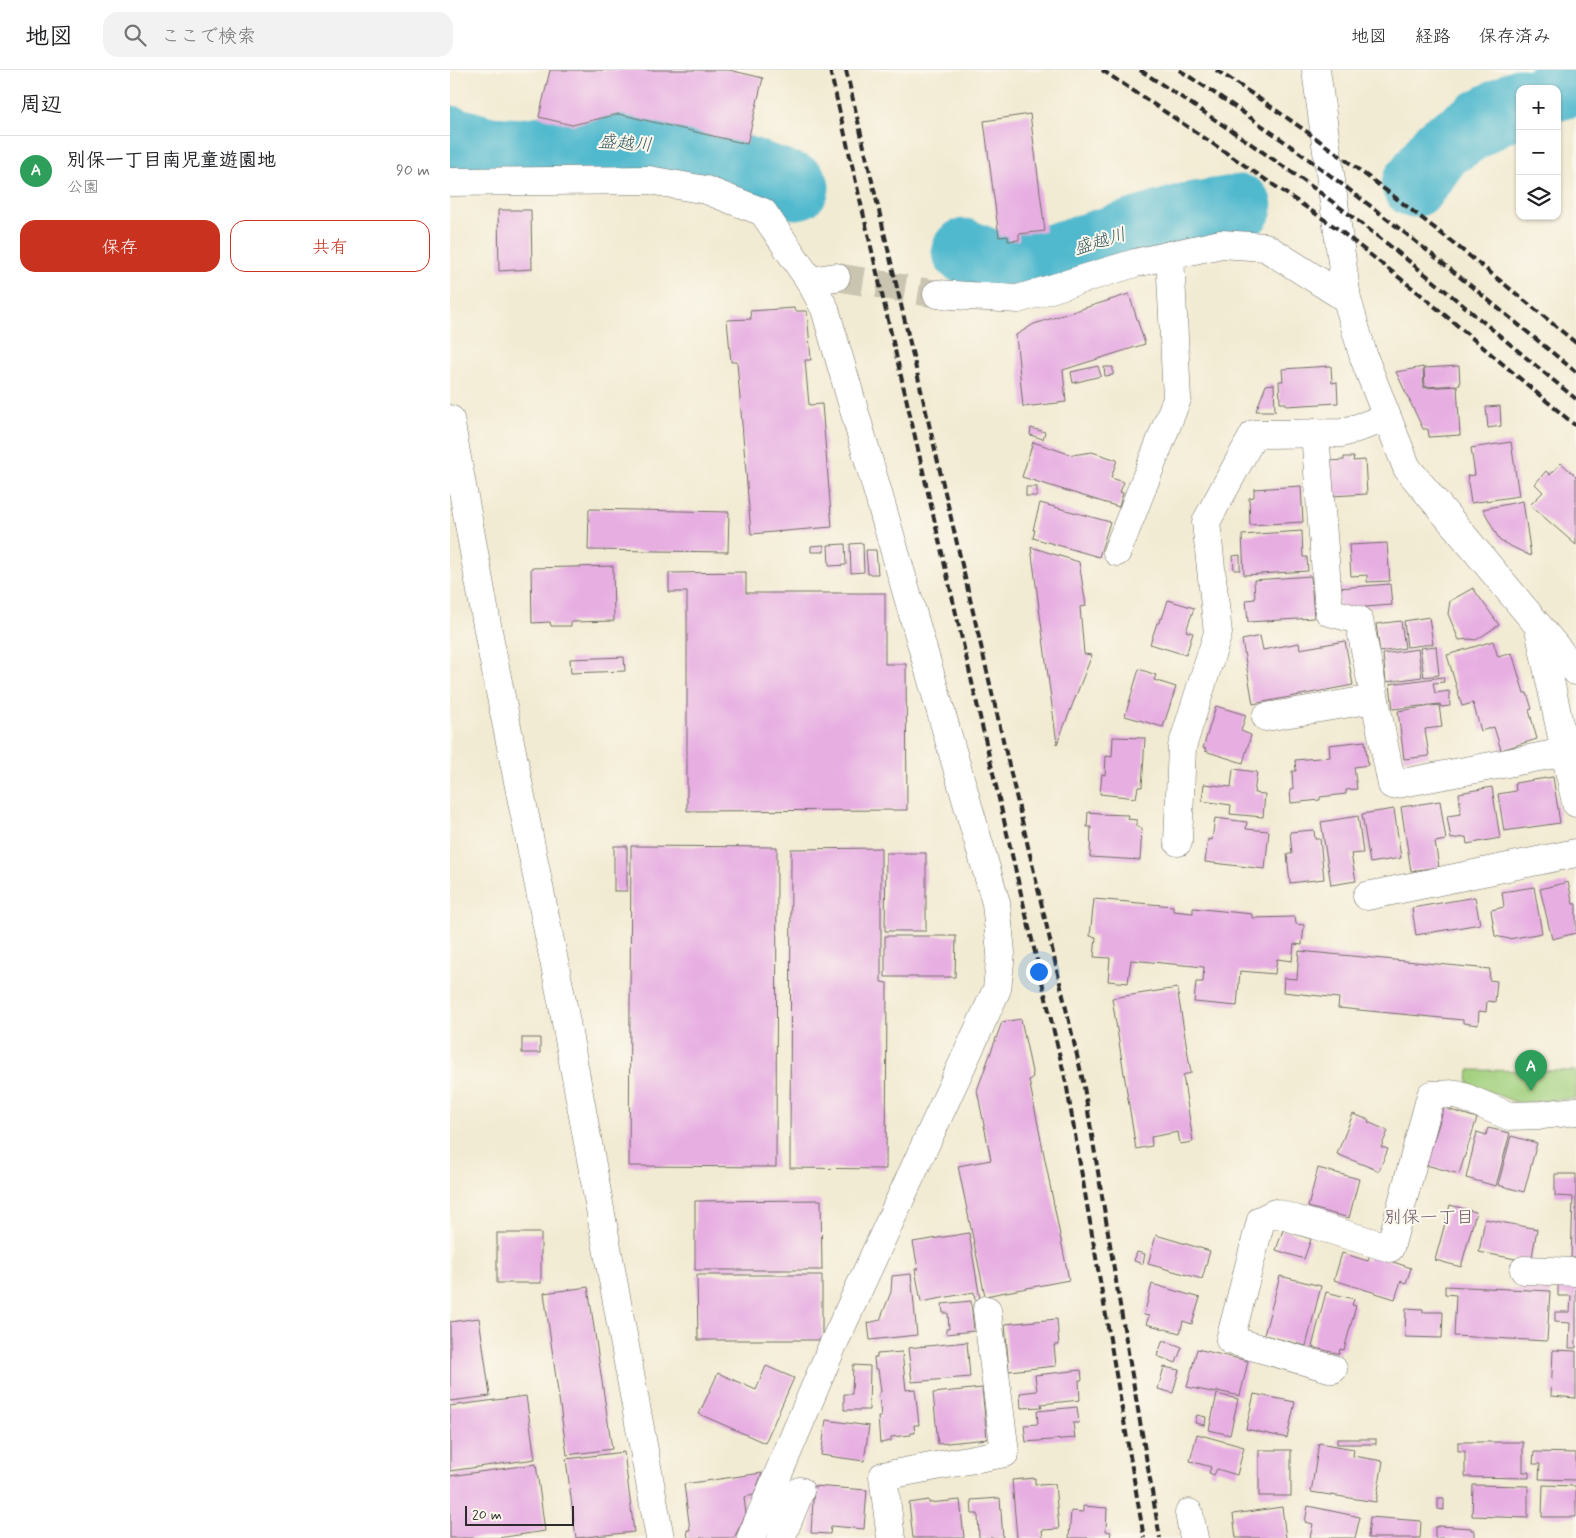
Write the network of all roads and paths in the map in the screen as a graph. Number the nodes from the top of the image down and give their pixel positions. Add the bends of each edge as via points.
1 (1316, 70) edge
2 (450, 182) edge
3 (1170, 255) junction
4 (836, 277) tunnel mouth
5 (810, 281) junction
6 (937, 294) tunnel mouth
7 (1347, 299) junction
8 (1387, 418) junction
9 (450, 419) edge
10 (1315, 433) junction
11 (1117, 552) dead end
12 (1538, 625) junction
13 (1576, 671) edge
14 (1374, 699) junction
15 (1266, 717) dead end
16 (1565, 752) junction
17 (1576, 802) edge
18 (1178, 842) dead end
19 (1576, 852) edge
20 (1381, 902) dead end
21 (1576, 1111) edge
22 (1524, 1270) dead end
23 (1576, 1272) edge
24 (987, 1310) dead end
25 (1333, 1369) dead end
26 (800, 1491) dead end
27 (660, 1538) edge
28 (751, 1538) edge
29 (781, 1538) edge
30 (891, 1538) edge

1 - 7 street
2 - 5 street via 649,180 706,190 763,212
3 - 6 street via 1018,299
3 - 7 street via 1221,244 1265,247
3 - 11 street via 1178,399
4 - 5 street
5 - 28 street via 825,309 996,903 1001,954 996,989 832,1347
7 - 8 street via 1364,358
8 - 10 street via 1342,433
8 - 12 street via 1407,468
9 - 27 street via 493,656 565,1016
10 - 14 street via 1329,612 1359,620
10 - 18 street via 1254,434 1206,522 1218,633 1182,747
12 - 13 street
12 - 16 street
14 - 15 street
14 - 16 street via 1392,785
16 - 17 street
19 - 20 street
21 - 25 street via 1510,1116 1457,1094 1431,1095 1390,1248 1275,1213 1261,1220 1230,1340
22 - 23 street
24 - 30 street via 1005,1453 883,1476
26 - 29 street

